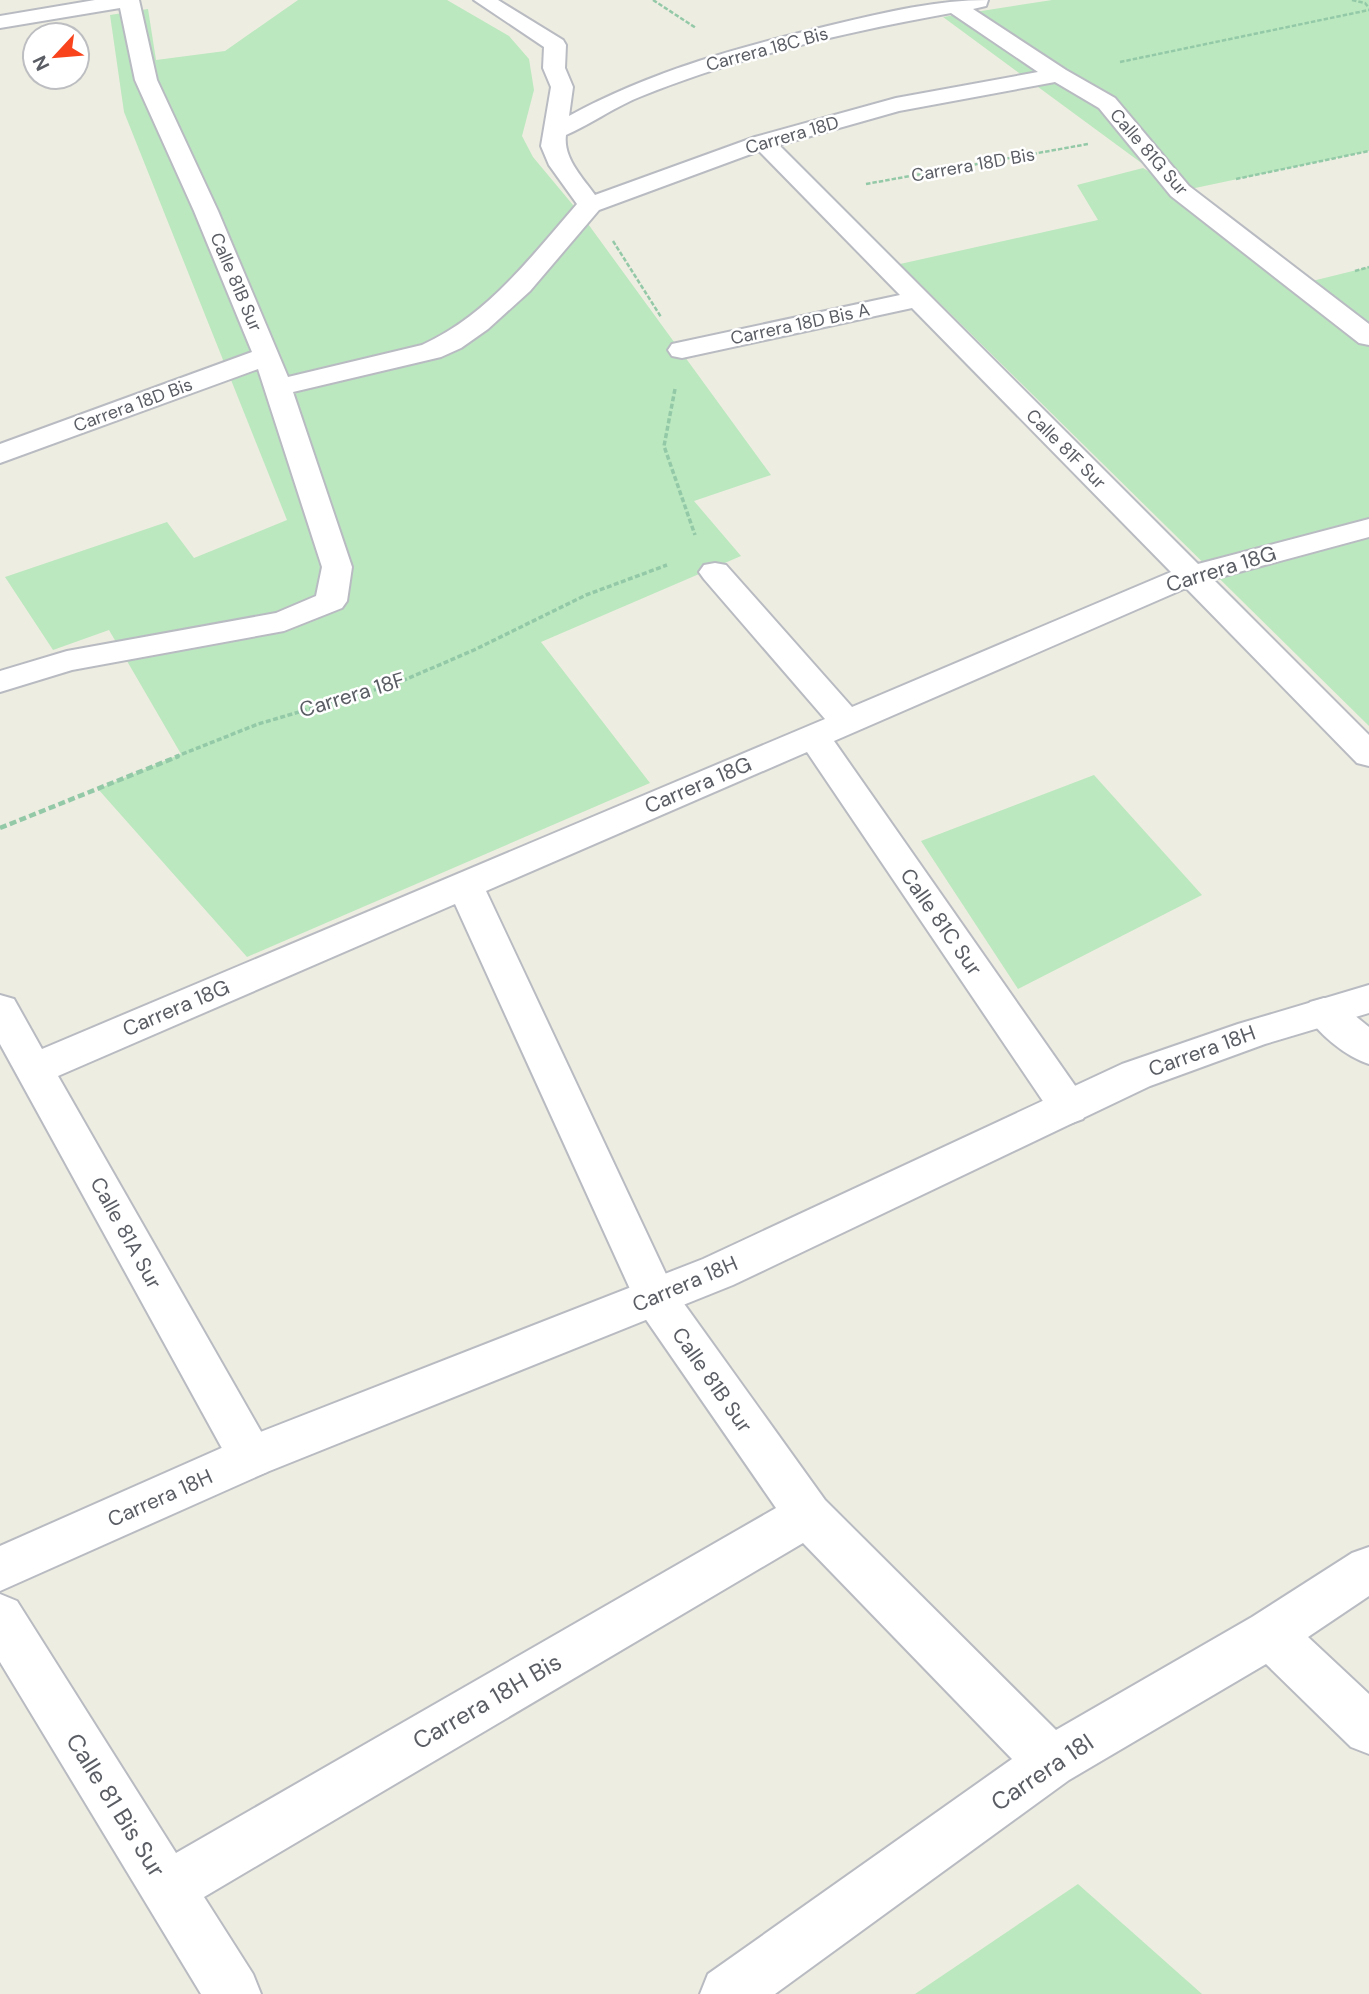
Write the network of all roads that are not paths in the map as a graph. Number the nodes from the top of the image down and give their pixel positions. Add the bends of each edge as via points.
1 (127, 0) edge
2 (484, 0) edge
3 (990, 0) edge
4 (954, 6) junction
5 (0, 22) edge
6 (1058, 75) junction
7 (555, 131) junction
8 (763, 142) junction
9 (590, 205) junction
10 (918, 299) junction
11 (1369, 337) edge
12 (682, 350) dead end
13 (267, 356) junction
14 (277, 388) junction
15 (0, 454) edge
16 (1369, 528) edge
17 (715, 572) dead end
18 (1191, 575) junction
19 (0, 682) edge
20 (846, 722) junction
21 (813, 736) junction
22 (1369, 755) edge
23 (465, 885) junction
24 (1369, 999) edge
25 (0, 1009) edge
26 (1324, 1012) junction
27 (1369, 1049) edge
28 (35, 1069) junction
29 (1069, 1108) junction
30 (655, 1298) junction
31 (251, 1457) junction
32 (808, 1515) junction
33 (0, 1569) edge
34 (1369, 1569) edge
35 (0, 1617) edge
36 (1270, 1634) junction
37 (1369, 1729) edge
38 (1051, 1762) junction
39 (167, 1888) junction
40 (233, 1994) edge
41 (728, 1994) edge

1 - 5 street
1 - 13 street, Calle 81B Sur via 146,80
2 - 7 street via 555,45 554,68 562,87
3 - 4 street, Carrera 18C Bis
4 - 6 street, Calle 81G Sur
4 - 7 street, Carrera 18C Bis via 735,54 633,91
6 - 8 street, Carrera 18D via 896,105
6 - 11 street, Calle 81G Sur via 1107,103 1180,191
7 - 9 street via 553,146 561,165
8 - 9 street, Carrera 18D
8 - 10 street, Calle 81F Sur
9 - 14 street, Carrera 18D via 521,285 451,342 431,351
10 - 12 street, Carrera 18D Bis A
10 - 18 street, Calle 81F Sur
13 - 14 street, Calle 81B Sur
13 - 15 street, Carrera 18D Bis
14 - 19 street, Calle 81B Sur via 337,567 331,601 284,621 67,660
16 - 18 street, Carrera 18G
17 - 20 street
18 - 20 street, Carrera 18G
18 - 22 street, Calle 81F Sur
20 - 21 street, Carrera 18G
21 - 23 street, Carrera 18G
21 - 29 street, Calle 81C Sur
23 - 28 street, Carrera 18G
23 - 30 street, Calle 81B Sur
24 - 26 street, Carrera 18H
25 - 28 street, Calle 81A Sur
26 - 27 street
26 - 29 street, Carrera 18H via 1200,1050
28 - 31 street, Calle 81A Sur
29 - 30 street, Carrera 18H
30 - 31 street, Carrera 18H
30 - 32 street, Calle 81B Sur
31 - 33 street, Carrera 18H
32 - 38 street, Calle 81B Sur
32 - 39 street, Carrera 18H Bis
34 - 36 street, Carrera 18I
35 - 39 street, Calle 81 Bis Sur
36 - 37 street
36 - 38 street, Carrera 18I
38 - 41 street, Carrera 18I
39 - 40 street, Calle 81 Bis Sur

